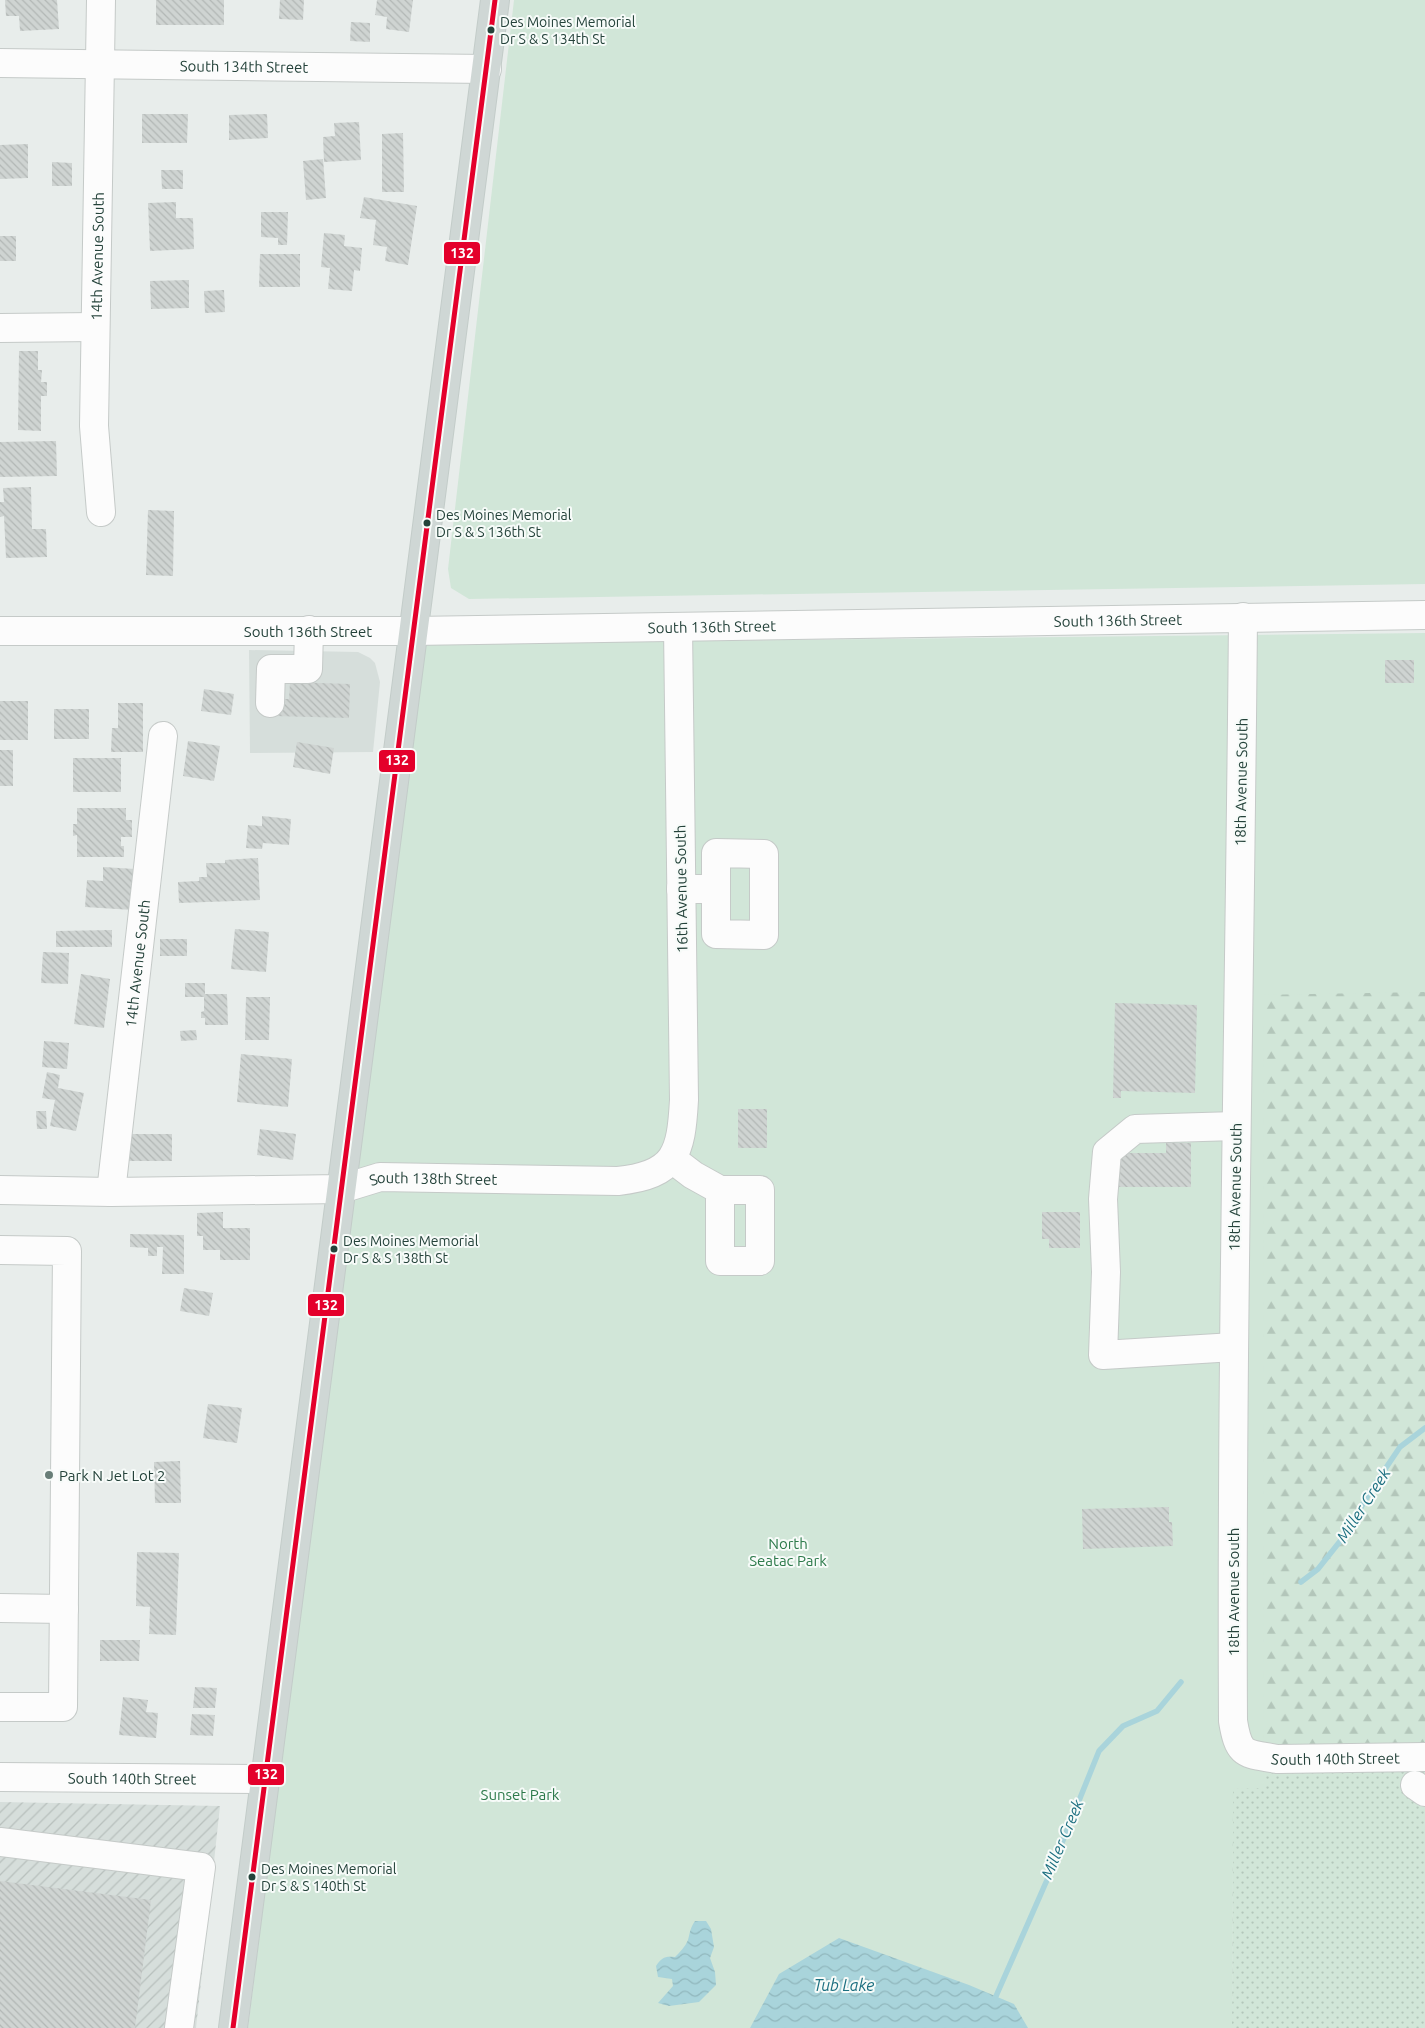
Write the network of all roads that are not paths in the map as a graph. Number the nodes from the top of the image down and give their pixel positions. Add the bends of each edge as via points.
1 (101, 0) edge
2 (494, 0) edge
3 (0, 63) edge
4 (101, 66) junction
5 (486, 69) junction
6 (95, 326) junction
7 (0, 328) edge
8 (101, 512) dead end
9 (1425, 615) edge
10 (1243, 617) junction
11 (678, 627) junction
12 (309, 630) junction
13 (0, 631) edge
14 (413, 631) junction
15 (270, 703) dead end
16 (164, 736) dead end
17 (681, 889) junction
18 (716, 889) dead end
19 (1236, 1126) junction
20 (675, 1155) junction
21 (341, 1189) junction
22 (0, 1190) edge
23 (720, 1190) dead end
24 (111, 1192) junction
25 (0, 1250) edge
26 (1234, 1347) junction
27 (0, 1608) edge
28 (64, 1609) junction
29 (0, 1707) edge
30 (1247, 1753) joint
31 (1425, 1757) edge
32 (0, 1777) edge
33 (264, 1779) junction
34 (0, 1842) edge
35 (179, 2028) edge
36 (233, 2028) edge

1 - 4 street, 14th Avenue South
2 - 5 main road
3 - 4 street, South 134th Street
4 - 5 street, South 134th Street
4 - 6 street, 14th Avenue South
5 - 14 main road
6 - 7 street
6 - 8 street, 14th Avenue South via 94,426
9 - 10 street, South 136th Street
10 - 11 street, South 136th Street
10 - 19 street, 18th Avenue South
11 - 14 street, South 136th Street
11 - 17 street, 16th Avenue South
12 - 13 street, South 136th Street
12 - 14 street, South 136th Street
12 - 15 street via 308,669 271,669
14 - 21 main road
16 - 24 street, 14th Avenue South
17 - 18 street
17 - 20 street, 16th Avenue South via 684,1100 683,1124
19 - 26 street, 18th Avenue South
19 - 26 street via 1136,1129 1107,1152 1103,1199 1106,1272 1103,1355
20 - 21 street, South 138th Street via 649,1175 618,1181 380,1177
20 - 23 street via 693,1175
21 - 24 street, South 138th Street
21 - 33 main road
22 - 24 street, South 138th Street
25 - 28 street via 67,1251
26 - 30 street, 18th Avenue South via 1233,1721 1239,1746
27 - 28 street
28 - 29 street via 63,1707
30 - 31 street, South 140th Street via 1277,1759
32 - 33 street, South 140th Street
33 - 36 main road
34 - 35 street via 201,1867

